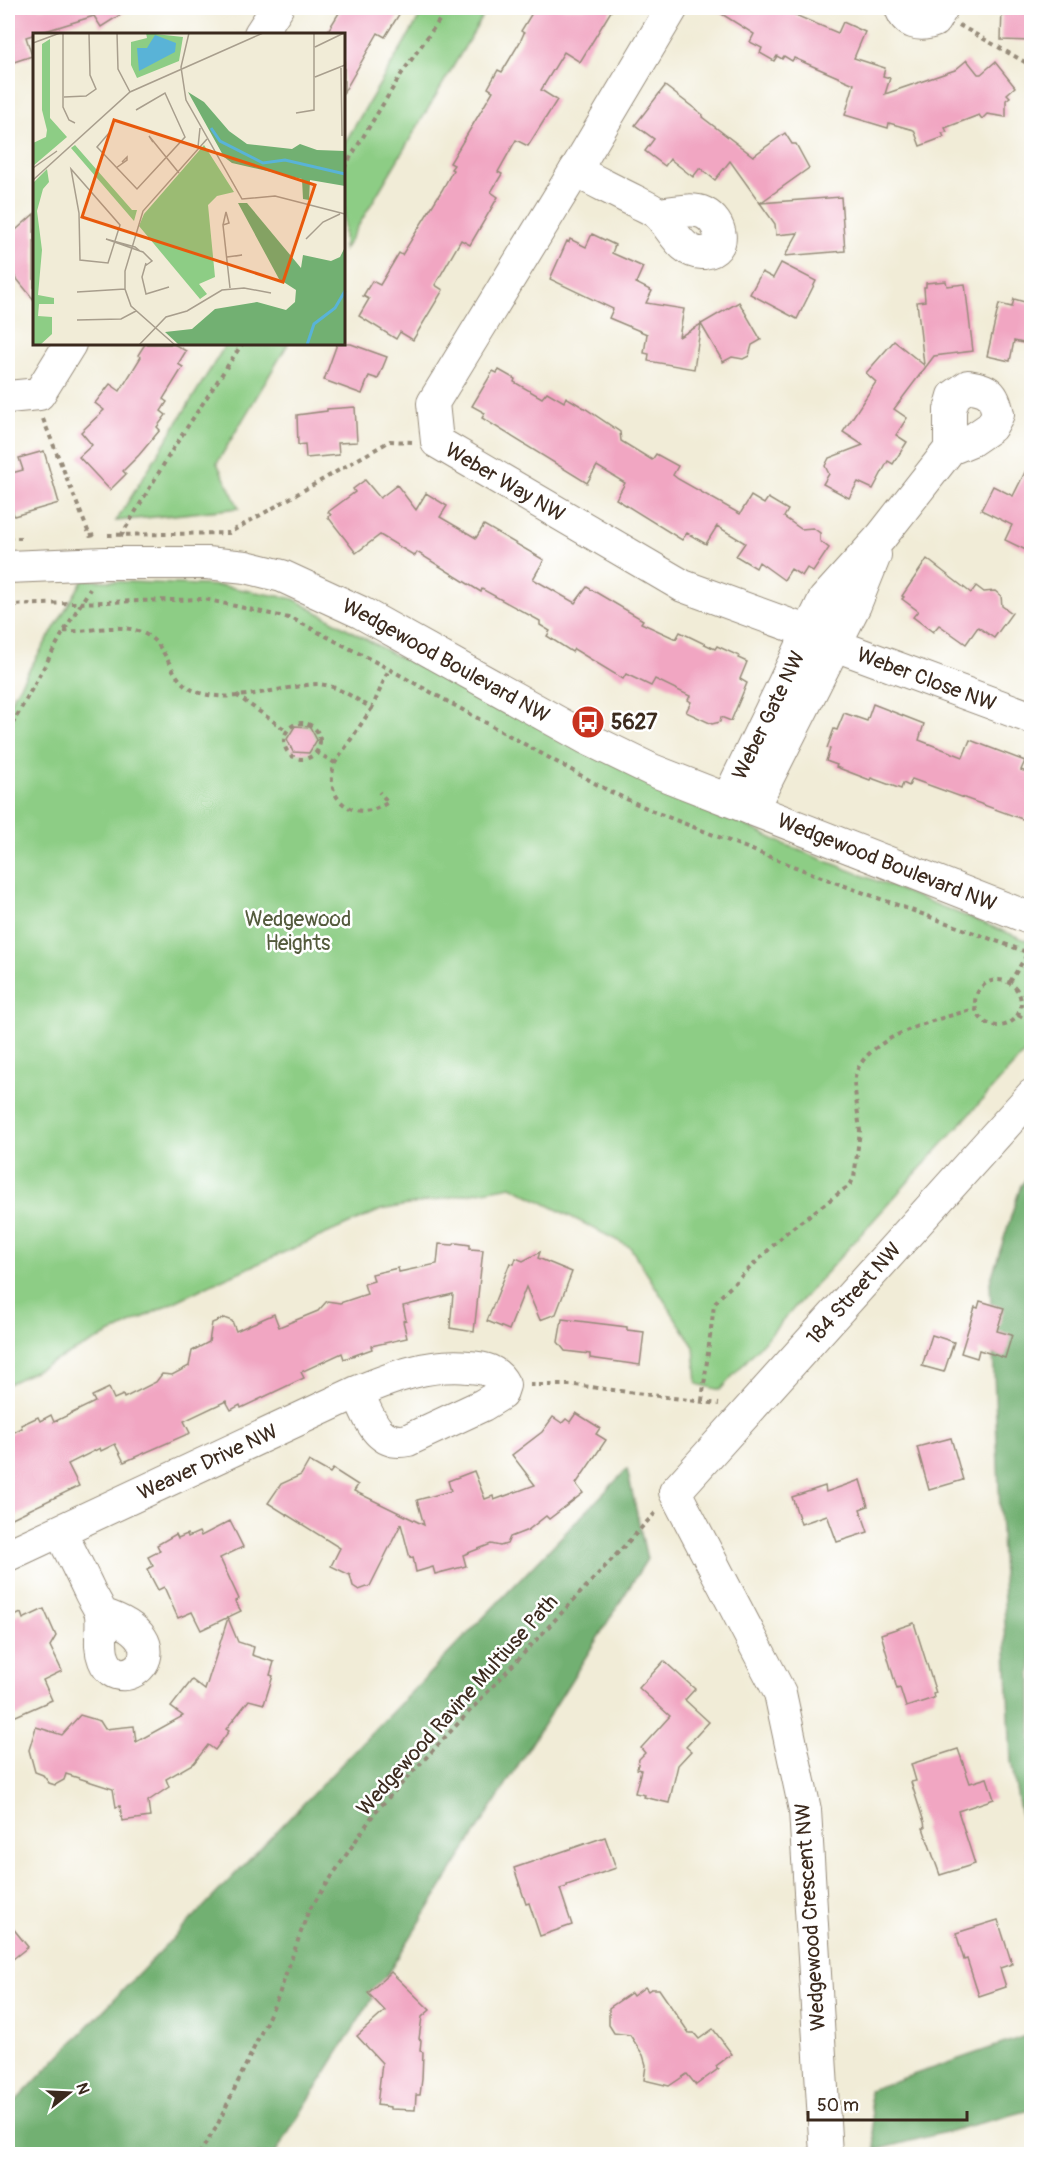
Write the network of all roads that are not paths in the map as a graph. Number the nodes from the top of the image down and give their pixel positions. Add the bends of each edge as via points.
1 (277, 8) edge
2 (672, 8) edge
3 (901, 8) edge
4 (949, 15) edge
5 (261, 33) edge
6 (575, 171) junction
7 (659, 214) dead end
8 (69, 345) edge
9 (8, 398) edge
10 (950, 449) dead end
11 (8, 567) edge
12 (822, 638) junction
13 (1032, 718) edge
14 (740, 804) junction
15 (999, 906) junction
16 (1032, 907) edge
17 (1032, 919) edge
18 (1032, 1095) edge
19 (357, 1392) junction
20 (675, 1492) joint
21 (60, 1532) junction
22 (8, 1555) edge
23 (101, 1614) dead end
24 (826, 2154) edge

1 - 5 street
2 - 6 street, Weber Way NW
3 - 4 street via 909,20 921,24
6 - 7 street
6 - 12 street, Weber Way NW via 433,403 437,442 683,586
8 - 9 street via 39,394
10 - 12 street, Weber Gate NW via 881,537 824,600
11 - 14 street, Wedgewood Boulevard NW via 207,562 282,576 360,612 586,738 652,770
12 - 13 street, Weber Close NW
12 - 14 street, Weber Gate NW
14 - 15 street, Wedgewood Boulevard NW
15 - 16 street
15 - 17 street, Wedgewood Boulevard NW
18 - 20 street, 184 Street NW
19 - 19 street, Weaver Drive NW via 379,1434 398,1442 483,1406 501,1394 504,1384 493,1371 455,1365 389,1378
19 - 21 street, Weaver Drive NW
20 - 24 street, Wedgewood Crescent NW via 780,1693 805,1810
21 - 22 street, Weaver Drive NW
21 - 23 street

